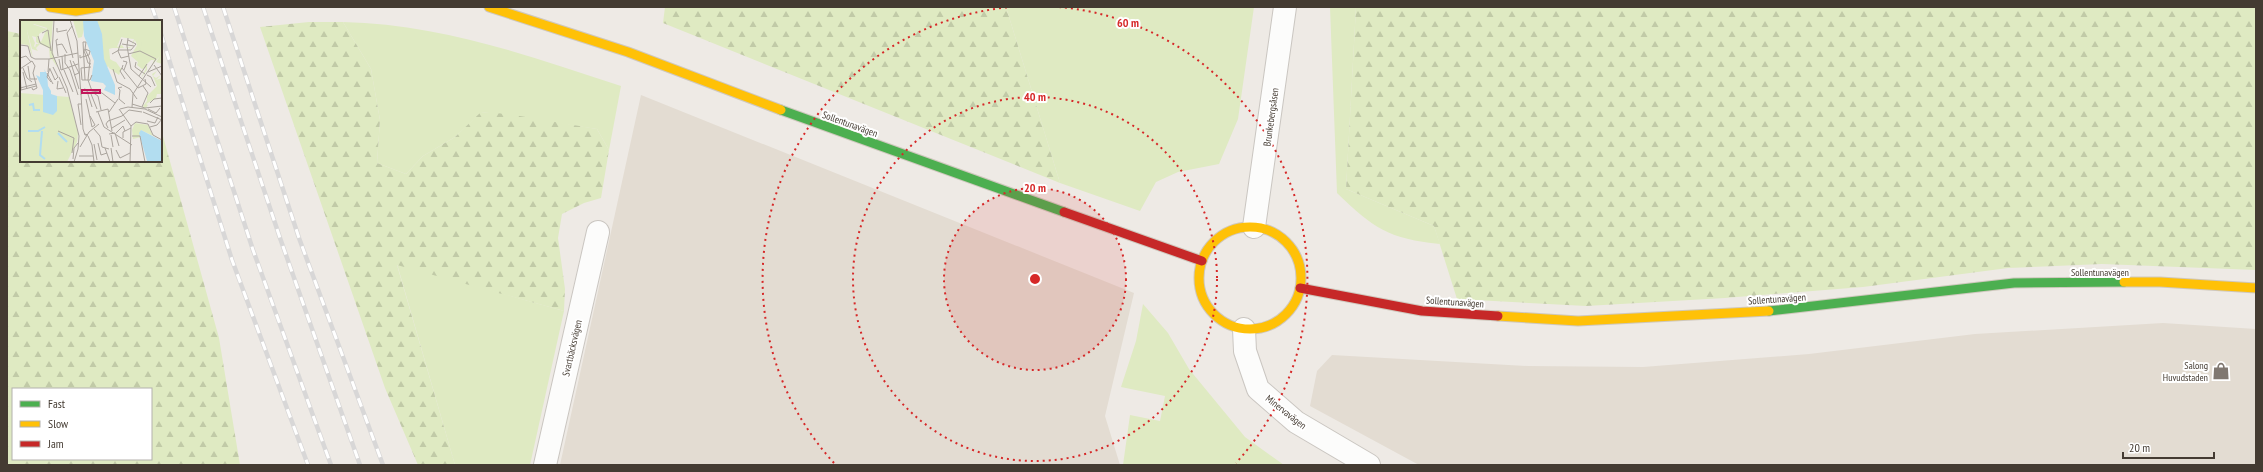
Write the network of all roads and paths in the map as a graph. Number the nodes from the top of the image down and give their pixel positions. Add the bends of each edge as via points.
1 (50, 7) edge
2 (99, 7) edge
3 (489, 7) edge
4 (1285, 7) edge
5 (1254, 228) junction
6 (598, 232) dead end
7 (1202, 261) junction
8 (1300, 288) junction
9 (2256, 288) edge
10 (1244, 329) junction
11 (1354, 461) edge
12 (546, 465) edge

1 - 2 street via 76,12
3 - 7 street, Sollentunavägen via 628,52 855,138
4 - 5 street, Brunkebergsåsen
5 - 7 street via 1238,229 1222,236 1210,247
5 - 8 street via 1270,232 1284,241 1295,253 1300,269
6 - 12 street, Svartbäcksvägen
7 - 10 street via 1199,276 1201,291 1207,305 1223,321
8 - 9 street, Sollentunavägen via 1422,311 1578,321 1792,310 2014,283 2160,282
8 - 10 street via 1296,301 1287,314 1275,323 1260,328
10 - 11 street, Minervavägen via 1245,351 1258,389 1296,422

